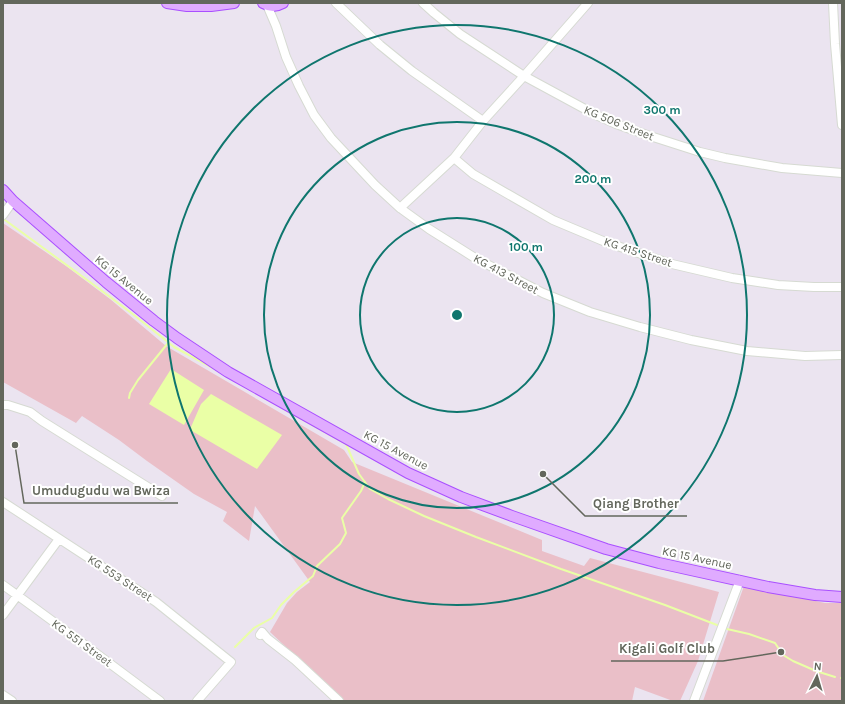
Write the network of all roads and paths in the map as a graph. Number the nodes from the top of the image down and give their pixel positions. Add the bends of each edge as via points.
1 (167, 3) edge
2 (234, 3) edge
3 (336, 3) edge
4 (423, 3) edge
5 (588, 3) edge
6 (833, 3) edge
7 (273, 4) edge
8 (524, 76) junction
9 (483, 121) junction
10 (842, 124) edge
11 (454, 158) junction
12 (842, 173) edge
13 (3, 190) edge
14 (13, 201) junction
15 (400, 208) junction
16 (3, 214) edge
17 (842, 287) edge
18 (842, 355) edge
19 (3, 405) edge
20 (162, 496) dead end
21 (3, 502) edge
22 (59, 539) junction
23 (740, 580) junction
24 (3, 585) edge
25 (17, 595) junction
26 (842, 597) edge
27 (3, 615) edge
28 (260, 635) dead end
29 (3, 694) edge
30 (12, 701) edge
31 (160, 701) edge
32 (197, 701) edge
33 (339, 701) edge
34 (694, 701) edge

1 - 2 main road via 187,6
3 - 9 street via 412,71
4 - 8 street, KG 506 Street via 460,34
5 - 8 street
6 - 10 street
7 - 15 street, KG 413 Street via 276,26 286,57 314,115 331,138
8 - 9 street
8 - 12 street, KG 506 Street via 616,124 700,152 782,168
9 - 11 street
11 - 15 street
11 - 17 street, KG 415 Street via 473,174 553,220 603,242 672,264 732,278 814,287
13 - 14 main road, KG 15 Avenue
14 - 16 street
14 - 23 main road, KG 15 Avenue via 106,282 177,338 228,372 408,473 460,497 606,549
15 - 18 street, KG 413 Street via 475,258 543,293 590,312 640,328 747,351 805,356
19 - 20 street via 30,412
21 - 22 street, KG 553 Street
22 - 25 street
22 - 32 street, KG 553 Street via 156,602 231,662
23 - 26 main road, KG 15 Avenue via 815,595
23 - 34 street
24 - 25 street, KG 551 Street
25 - 27 street
25 - 31 street, KG 551 Street
28 - 33 street via 262,632
29 - 30 street

